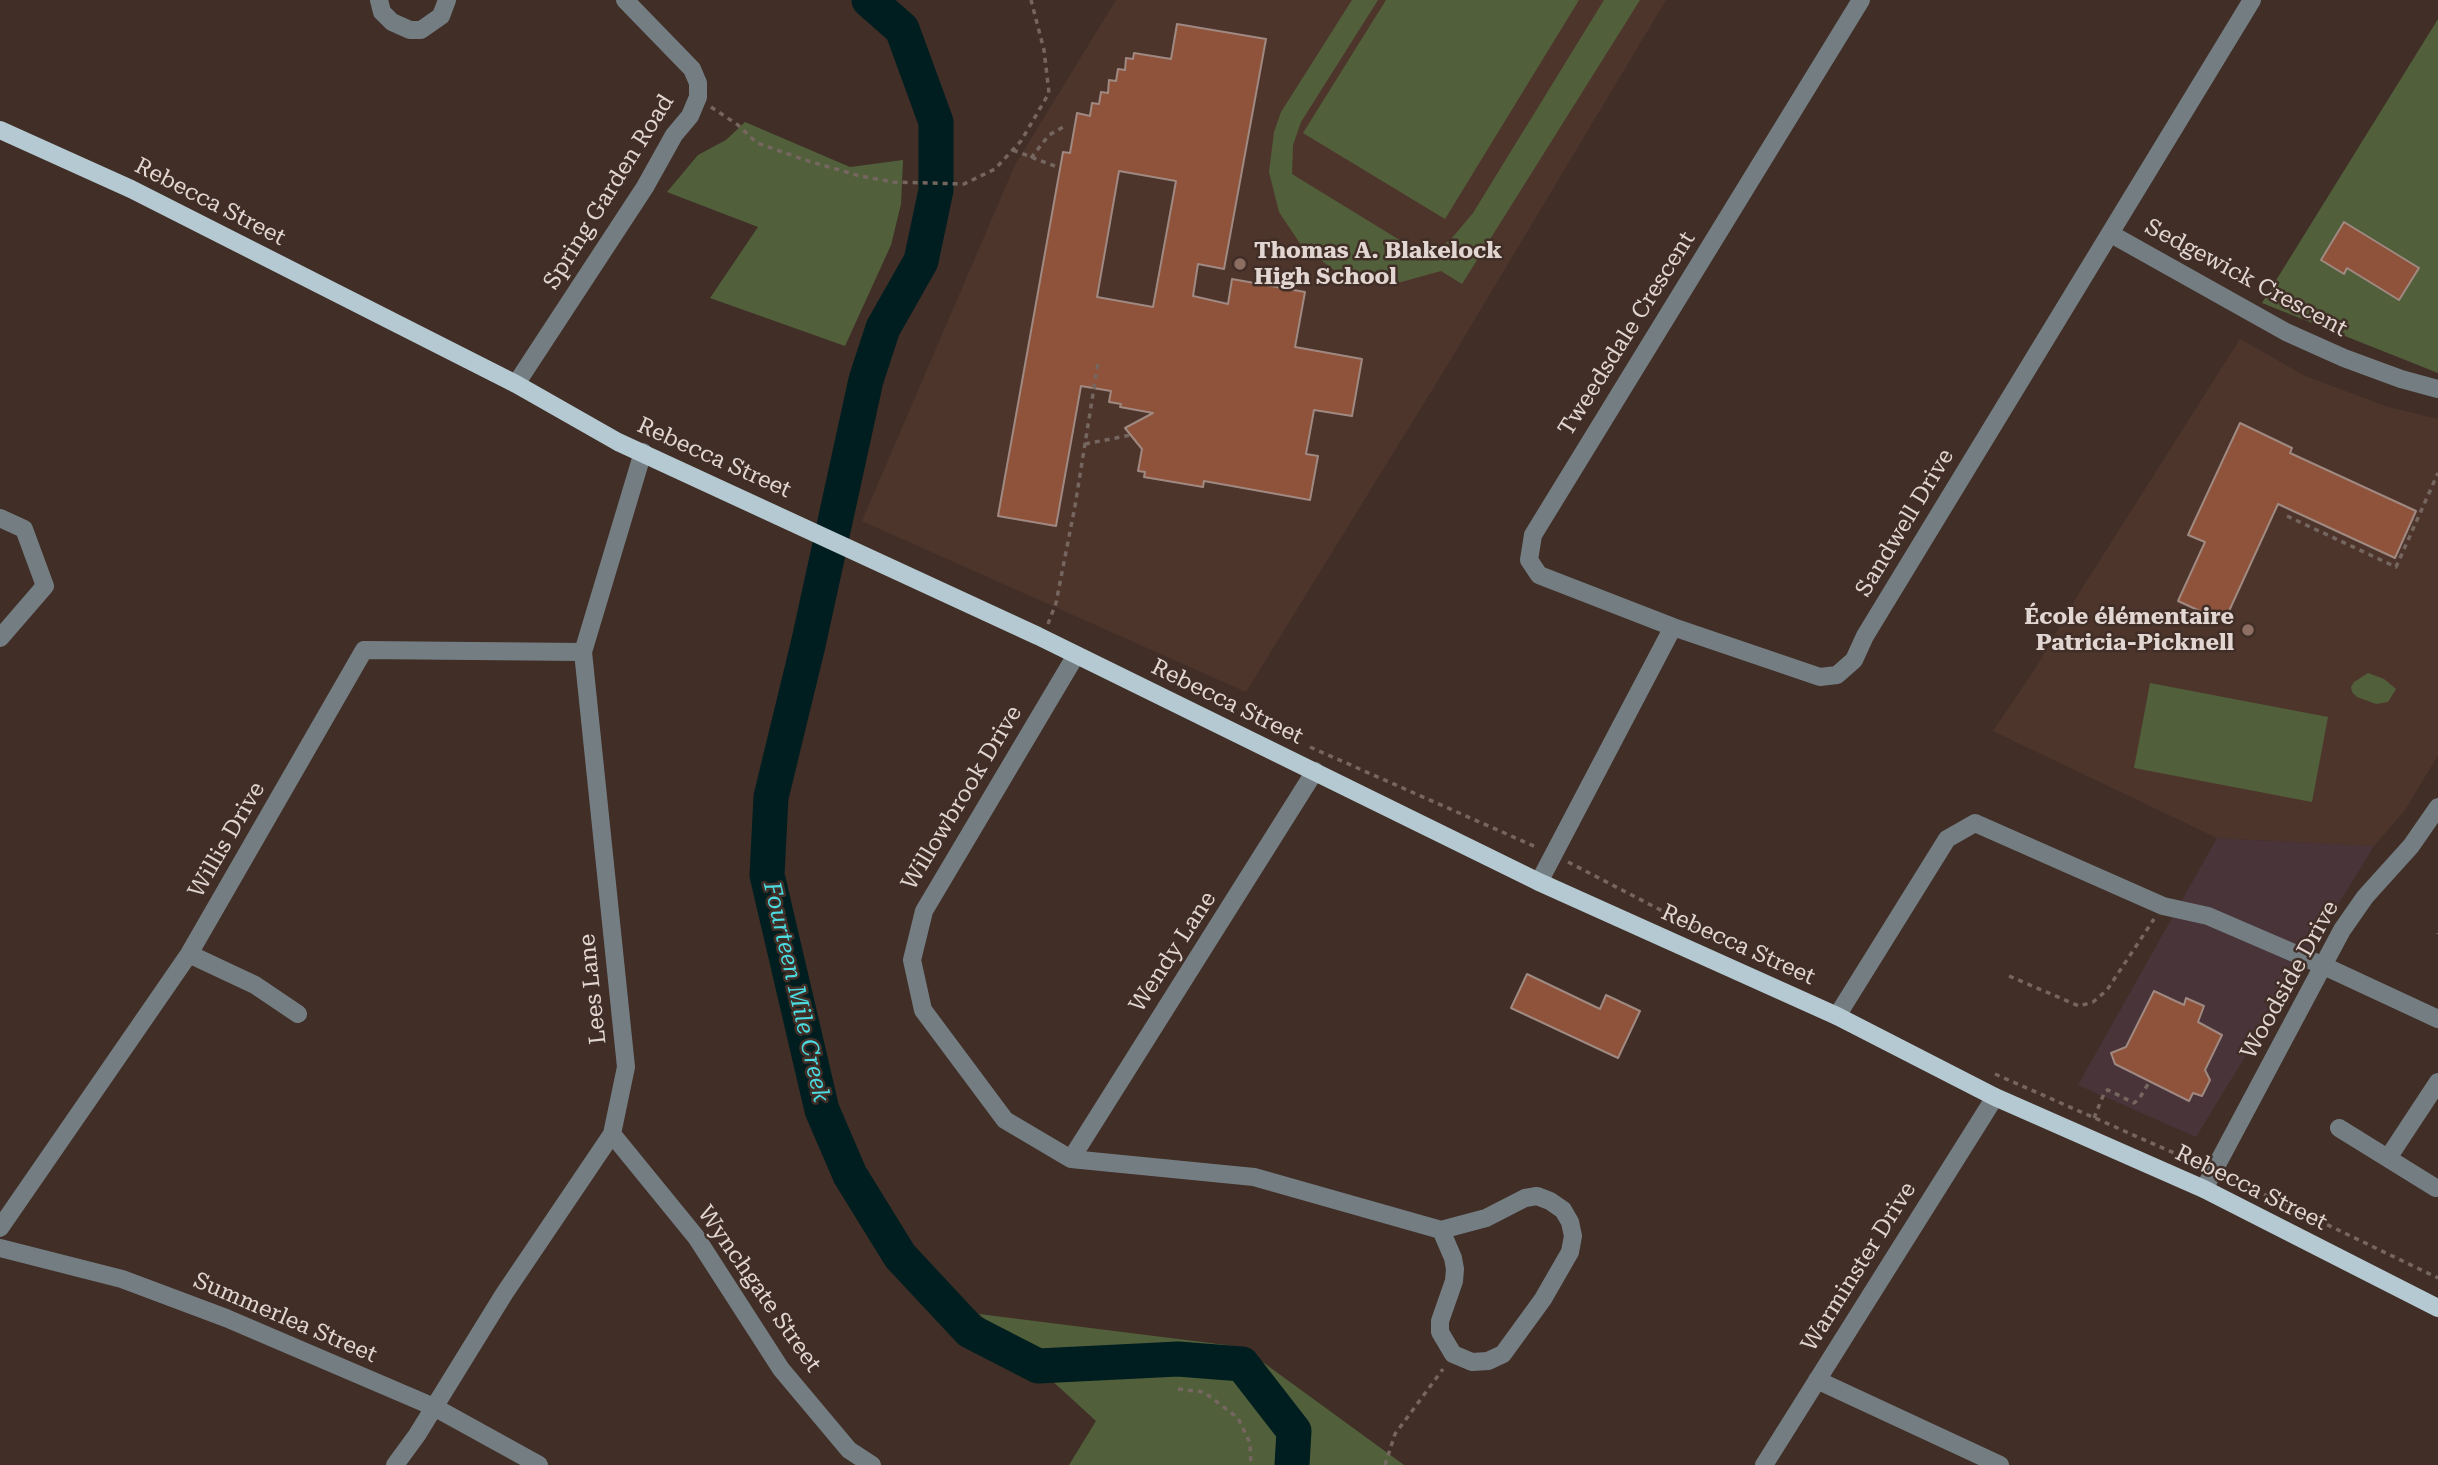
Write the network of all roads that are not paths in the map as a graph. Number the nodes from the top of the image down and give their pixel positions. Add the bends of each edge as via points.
1 (379, 0) edge
2 (447, 0) edge
3 (625, 0) edge
4 (1861, 0) edge
5 (2252, 0) edge
6 (0, 130) edge
7 (2111, 234) junction
8 (516, 384) junction
9 (2438, 389) edge
10 (643, 452) junction
11 (0, 518) edge
12 (1673, 627) junction
13 (0, 638) edge
14 (583, 652) junction
15 (1076, 655) junction
16 (1315, 771) junction
17 (2438, 807) edge
18 (1539, 882) junction
19 (189, 954) junction
20 (2324, 966) junction
21 (298, 1014) dead end
22 (1837, 1016) junction
23 (2438, 1019) edge
24 (2438, 1082) edge
25 (1995, 1097) junction
26 (2339, 1128) dead end
27 (612, 1134) junction
28 (2388, 1158) junction
29 (1070, 1159) junction
30 (2436, 1188) edge
31 (2204, 1189) junction
32 (0, 1228) edge
33 (1441, 1230) junction
34 (0, 1248) edge
35 (2438, 1308) edge
36 (1817, 1380) junction
37 (434, 1408) junction
38 (846, 1457) edge
39 (395, 1465) edge
40 (539, 1465) edge
41 (872, 1465) edge
42 (1764, 1465) edge
43 (2000, 1465) edge

1 - 2 street via 391,22 410,30 421,30 441,16
3 - 8 street, Spring Garden Road via 692,69 698,97
4 - 12 street, Tweedsdale Crescent via 1533,535 1530,560 1539,575
5 - 7 street, Sandwell Drive
6 - 8 main road, Rebecca Street via 131,189
7 - 9 street, Sedgewick Crescent via 2286,332 2343,358
7 - 12 street, Sandwell Drive via 1854,660 1837,675 1820,677
8 - 10 main road, Rebecca Street
10 - 14 street, Lees Lane
10 - 15 main road, Rebecca Street
11 - 13 street via 24,529 45,586
12 - 18 street
14 - 19 street, Willis Drive via 364,650
14 - 27 street, Lees Lane via 626,1067
15 - 16 main road, Rebecca Street
15 - 29 street, Willowbrook Drive via 924,911 912,960 923,1010 1005,1120
16 - 18 main road, Rebecca Street
16 - 29 street, Wendy Lane
17 - 20 street, Woodside Drive via 2411,846 2365,897
18 - 22 main road, Rebecca Street
19 - 21 street via 256,985
19 - 32 street, Willis Drive
20 - 22 street via 2208,916 2163,906 1975,823 1947,839
20 - 23 street
20 - 31 street, Woodside Drive
22 - 25 main road, Rebecca Street
24 - 28 street
25 - 31 main road, Rebecca Street
25 - 36 street, Warminster Drive
26 - 28 street
27 - 37 street, Lees Lane
27 - 38 street, Wynchgate Street via 696,1237 781,1369
28 - 30 street
29 - 33 street, Willowbrook Drive via 1254,1177
31 - 35 main road, Rebecca Street
33 - 33 street via 1455,1269 1440,1332 1453,1354 1472,1362 1488,1361 1503,1354 1543,1299 1570,1252 1570,1222 1563,1210 1537,1196 1486,1218
34 - 37 street, Summerlea Street via 122,1279 226,1318
36 - 42 street, Warminster Drive
36 - 43 street
37 - 39 street, Lees Lane
37 - 40 street, Summerlea Street
38 - 41 street, Wynchgate Street

